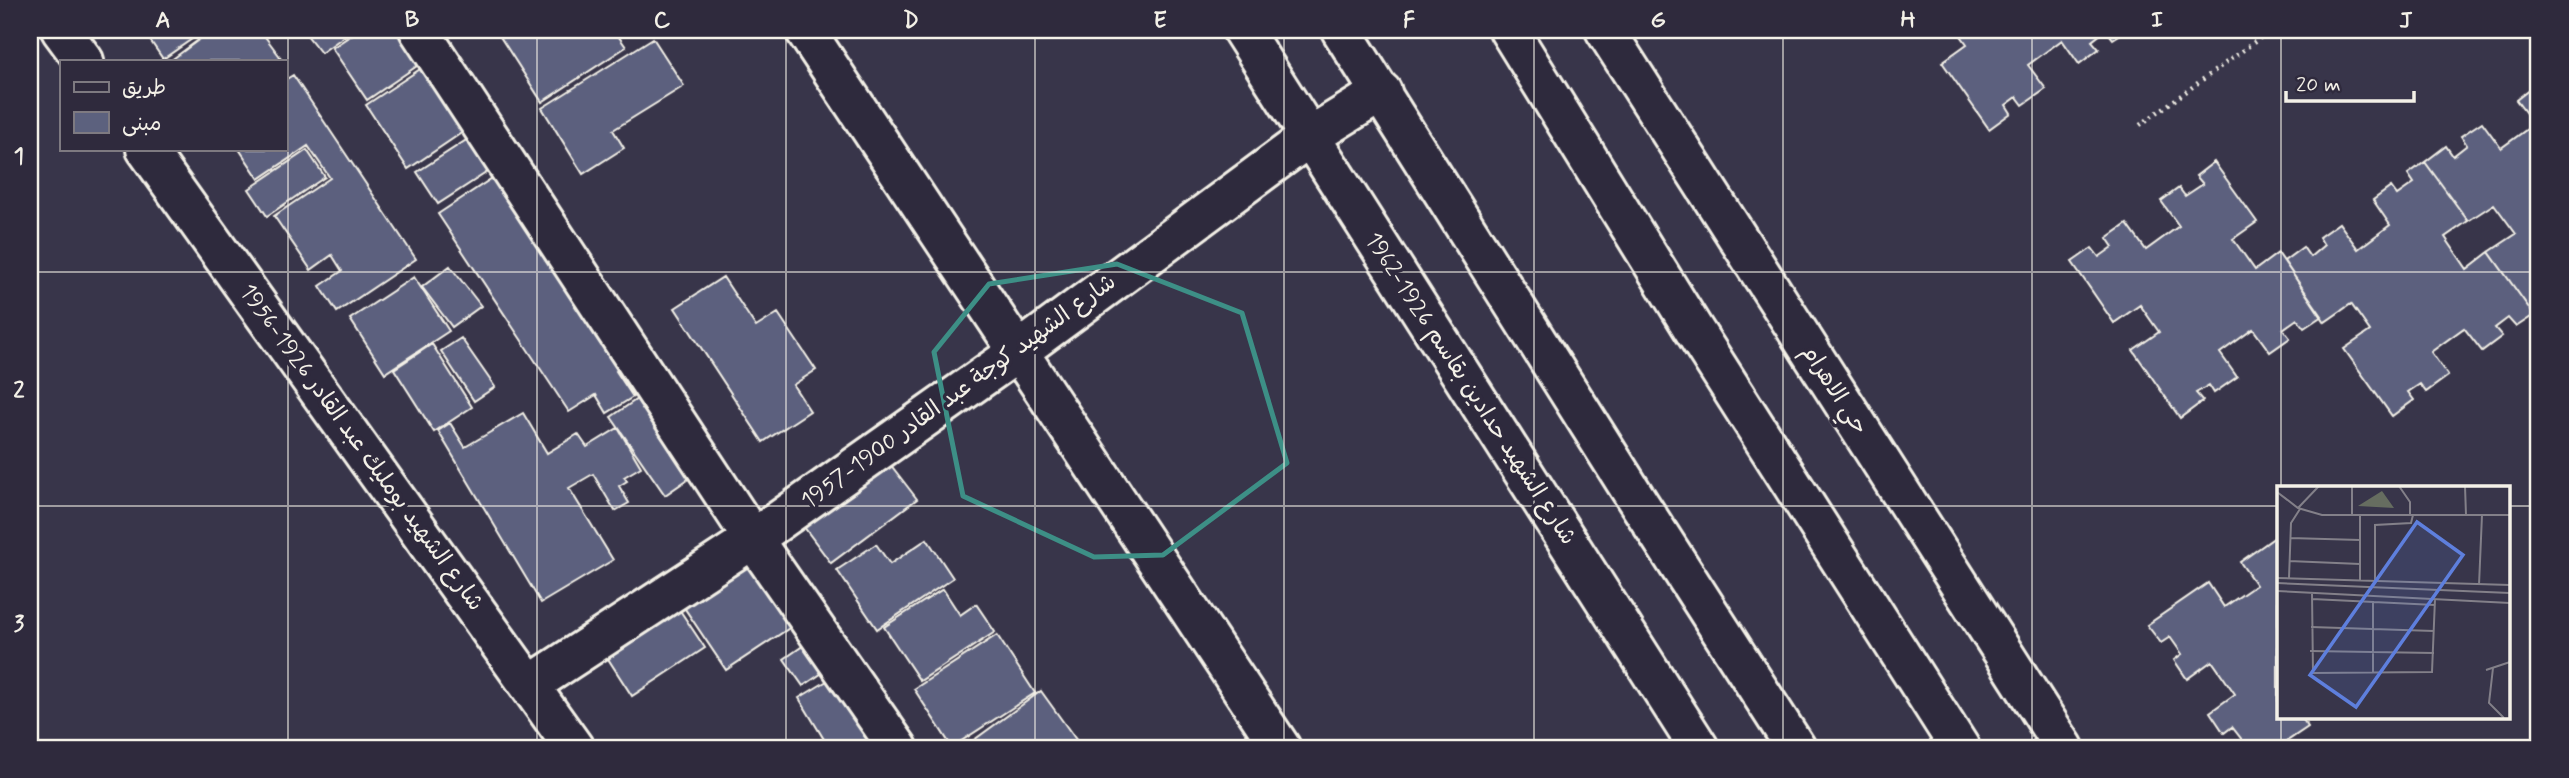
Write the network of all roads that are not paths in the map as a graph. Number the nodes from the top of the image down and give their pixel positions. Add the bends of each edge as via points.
1 (61, 30) edge
2 (419, 30) edge
3 (805, 30) edge
4 (1242, 30) edge
5 (1341, 30) edge
6 (1509, 30) edge
7 (1605, 30) edge
8 (82, 60) edge
9 (1382, 92) junction
10 (1309, 137) junction
11 (147, 150) edge
12 (1018, 352) junction
13 (753, 540) junction
14 (530, 685) junction
15 (574, 748) edge
16 (898, 748) edge
17 (1281, 748) edge
18 (1699, 748) edge
19 (1796, 748) edge
20 (1960, 748) edge
21 (2064, 748) edge

1 - 8 street
2 - 13 street
3 - 12 street
4 - 10 street, شارع الشهيد حدادين بقاسم 1926-1962
5 - 9 street
6 - 20 street
7 - 21 street, حي الاهرام
9 - 10 street, شارع الشهيد كوجة عبد القادر 1900-1957
9 - 19 street
10 - 12 street, شارع الشهيد كوجة عبد القادر 1900-1957
10 - 18 street, شارع الشهيد حدادين بقاسم 1926-1962
11 - 14 street, شارع الشهيد بومليك عبد القادر 1926-1956
12 - 13 street, شارع الشهيد كوجة عبد القادر 1900-1957
12 - 17 street
13 - 14 street, شارع الشهيد كوجة عبد القادر 1900-1957
13 - 16 street
14 - 15 street, شارع الشهيد بومليك عبد القادر 1926-1956

